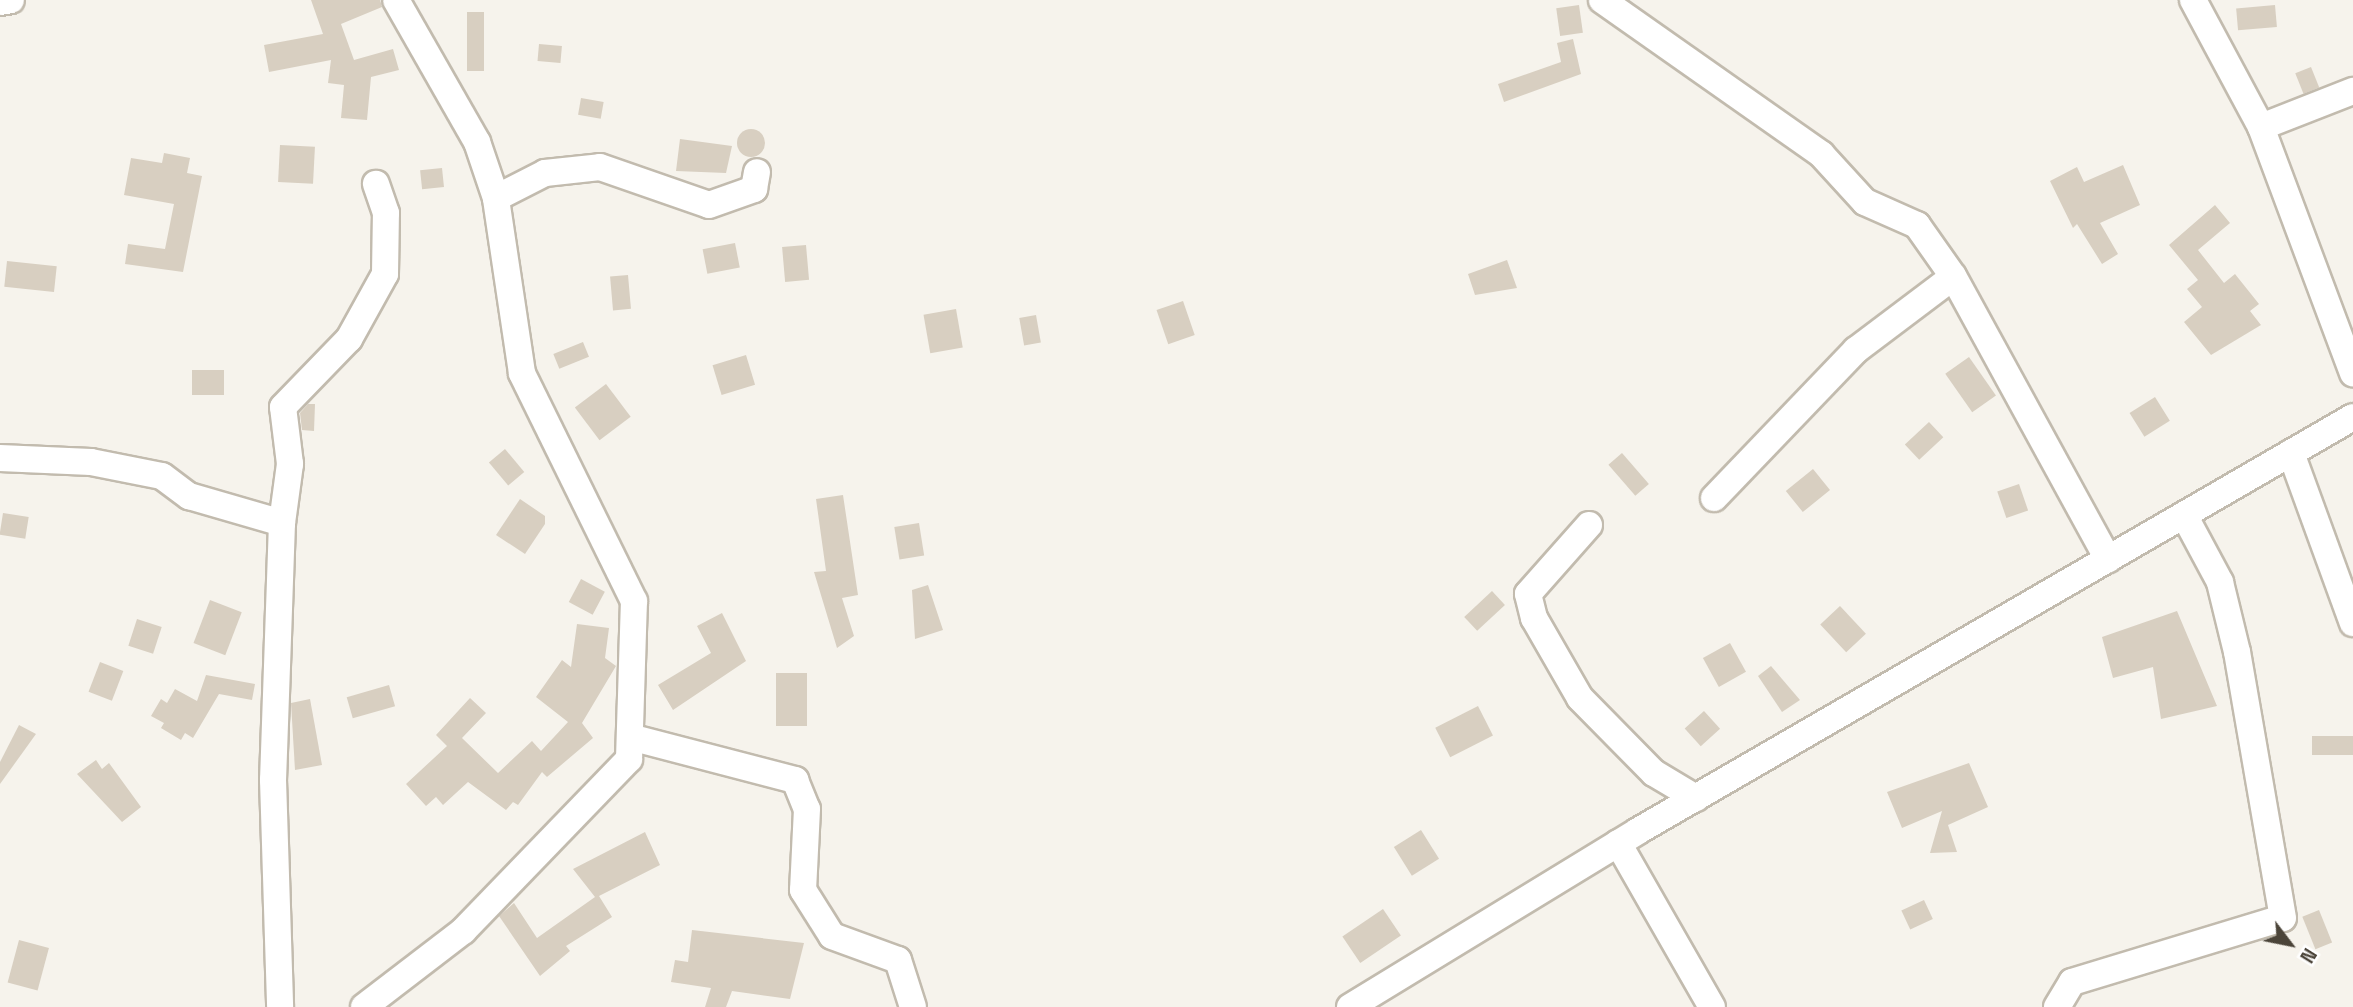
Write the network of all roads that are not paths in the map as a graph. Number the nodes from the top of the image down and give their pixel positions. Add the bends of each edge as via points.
1 (10, 0) edge
2 (396, 0) edge
3 (1602, 0) edge
4 (2193, 0) edge
5 (0, 2) edge
6 (2353, 91) edge
7 (2261, 127) junction
8 (757, 172) dead end
9 (376, 184) dead end
10 (495, 198) junction
11 (1953, 277) junction
12 (2353, 373) edge
13 (2353, 417) edge
14 (2291, 453) junction
15 (0, 458) edge
16 (1714, 498) dead end
17 (2184, 515) junction
18 (282, 523) junction
19 (1589, 525) dead end
20 (2108, 559) junction
21 (2353, 623) edge
22 (630, 737) junction
23 (1696, 797) junction
24 (1618, 844) junction
25 (280, 1007) edge
26 (364, 1007) edge
27 (913, 1007) edge
28 (1350, 1007) edge
29 (1712, 1007) edge
30 (2057, 1007) edge

1 - 5 street
2 - 10 street via 477,142
3 - 11 street via 1821,154 1865,202 1917,225
4 - 7 street
6 - 7 street
7 - 12 street
8 - 10 street via 754,188 709,205 600,167 545,173
9 - 18 street via 386,213 385,274 349,339 283,407 290,464
10 - 22 street via 522,373 634,601
11 - 16 street via 1856,350
11 - 20 street
13 - 14 street
14 - 17 street
14 - 21 street
15 - 18 street via 91,462 162,476 189,496
17 - 20 street
17 - 30 street via 2220,582 2237,652 2283,918 2072,982
18 - 25 street via 273,780
19 - 23 street via 1528,593 1534,618 1580,698 1654,773
20 - 23 street
22 - 26 street via 629,759 463,931
22 - 27 street via 794,780 807,809 803,890 832,936 898,960
23 - 24 street
24 - 28 street
24 - 29 street

